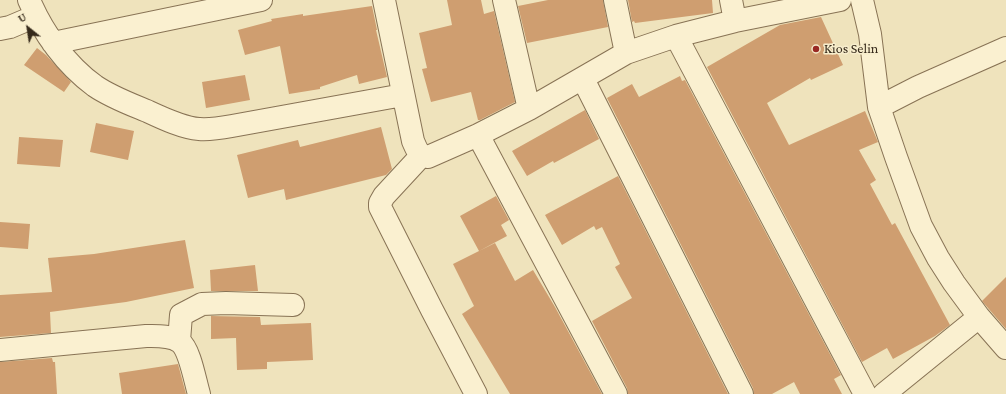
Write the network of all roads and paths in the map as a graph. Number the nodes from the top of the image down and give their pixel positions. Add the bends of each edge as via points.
1 (261, 0) edge
2 (384, 0) edge
3 (504, 0) edge
4 (615, 0) edge
5 (731, 0) edge
6 (840, 0) edge
7 (862, 0) edge
8 (32, 8) edge
9 (735, 21) junction
10 (0, 29) edge
11 (676, 36) junction
12 (53, 43) junction
13 (1006, 48) edge
14 (626, 53) junction
15 (583, 79) junction
16 (404, 94) junction
17 (880, 107) junction
18 (529, 109) junction
19 (478, 135) junction
20 (421, 156) junction
21 (293, 305) dead end
22 (979, 317) junction
23 (179, 341) junction
24 (1006, 348) edge
25 (0, 350) edge
26 (199, 394) edge
27 (476, 394) edge
28 (616, 394) edge
29 (742, 394) edge
30 (864, 394) edge
31 (884, 394) edge

1 - 12 street
2 - 16 street
3 - 18 street
4 - 14 street
5 - 9 street
6 - 9 street
7 - 17 street via 870,34
8 - 10 street via 10,27
8 - 12 street
9 - 11 street
11 - 14 street
11 - 30 street
12 - 16 street via 72,67 96,86 129,104 175,123 198,129 232,126
13 - 17 street
14 - 15 street
15 - 18 street
15 - 29 street
16 - 20 street via 413,141
17 - 22 street via 921,226 942,264
18 - 19 street
19 - 20 street via 428,157
19 - 28 street
20 - 27 street via 384,196 380,207
21 - 23 street via 202,304 181,314
22 - 24 street
22 - 31 street
23 - 25 street via 146,336
23 - 26 street via 187,352

